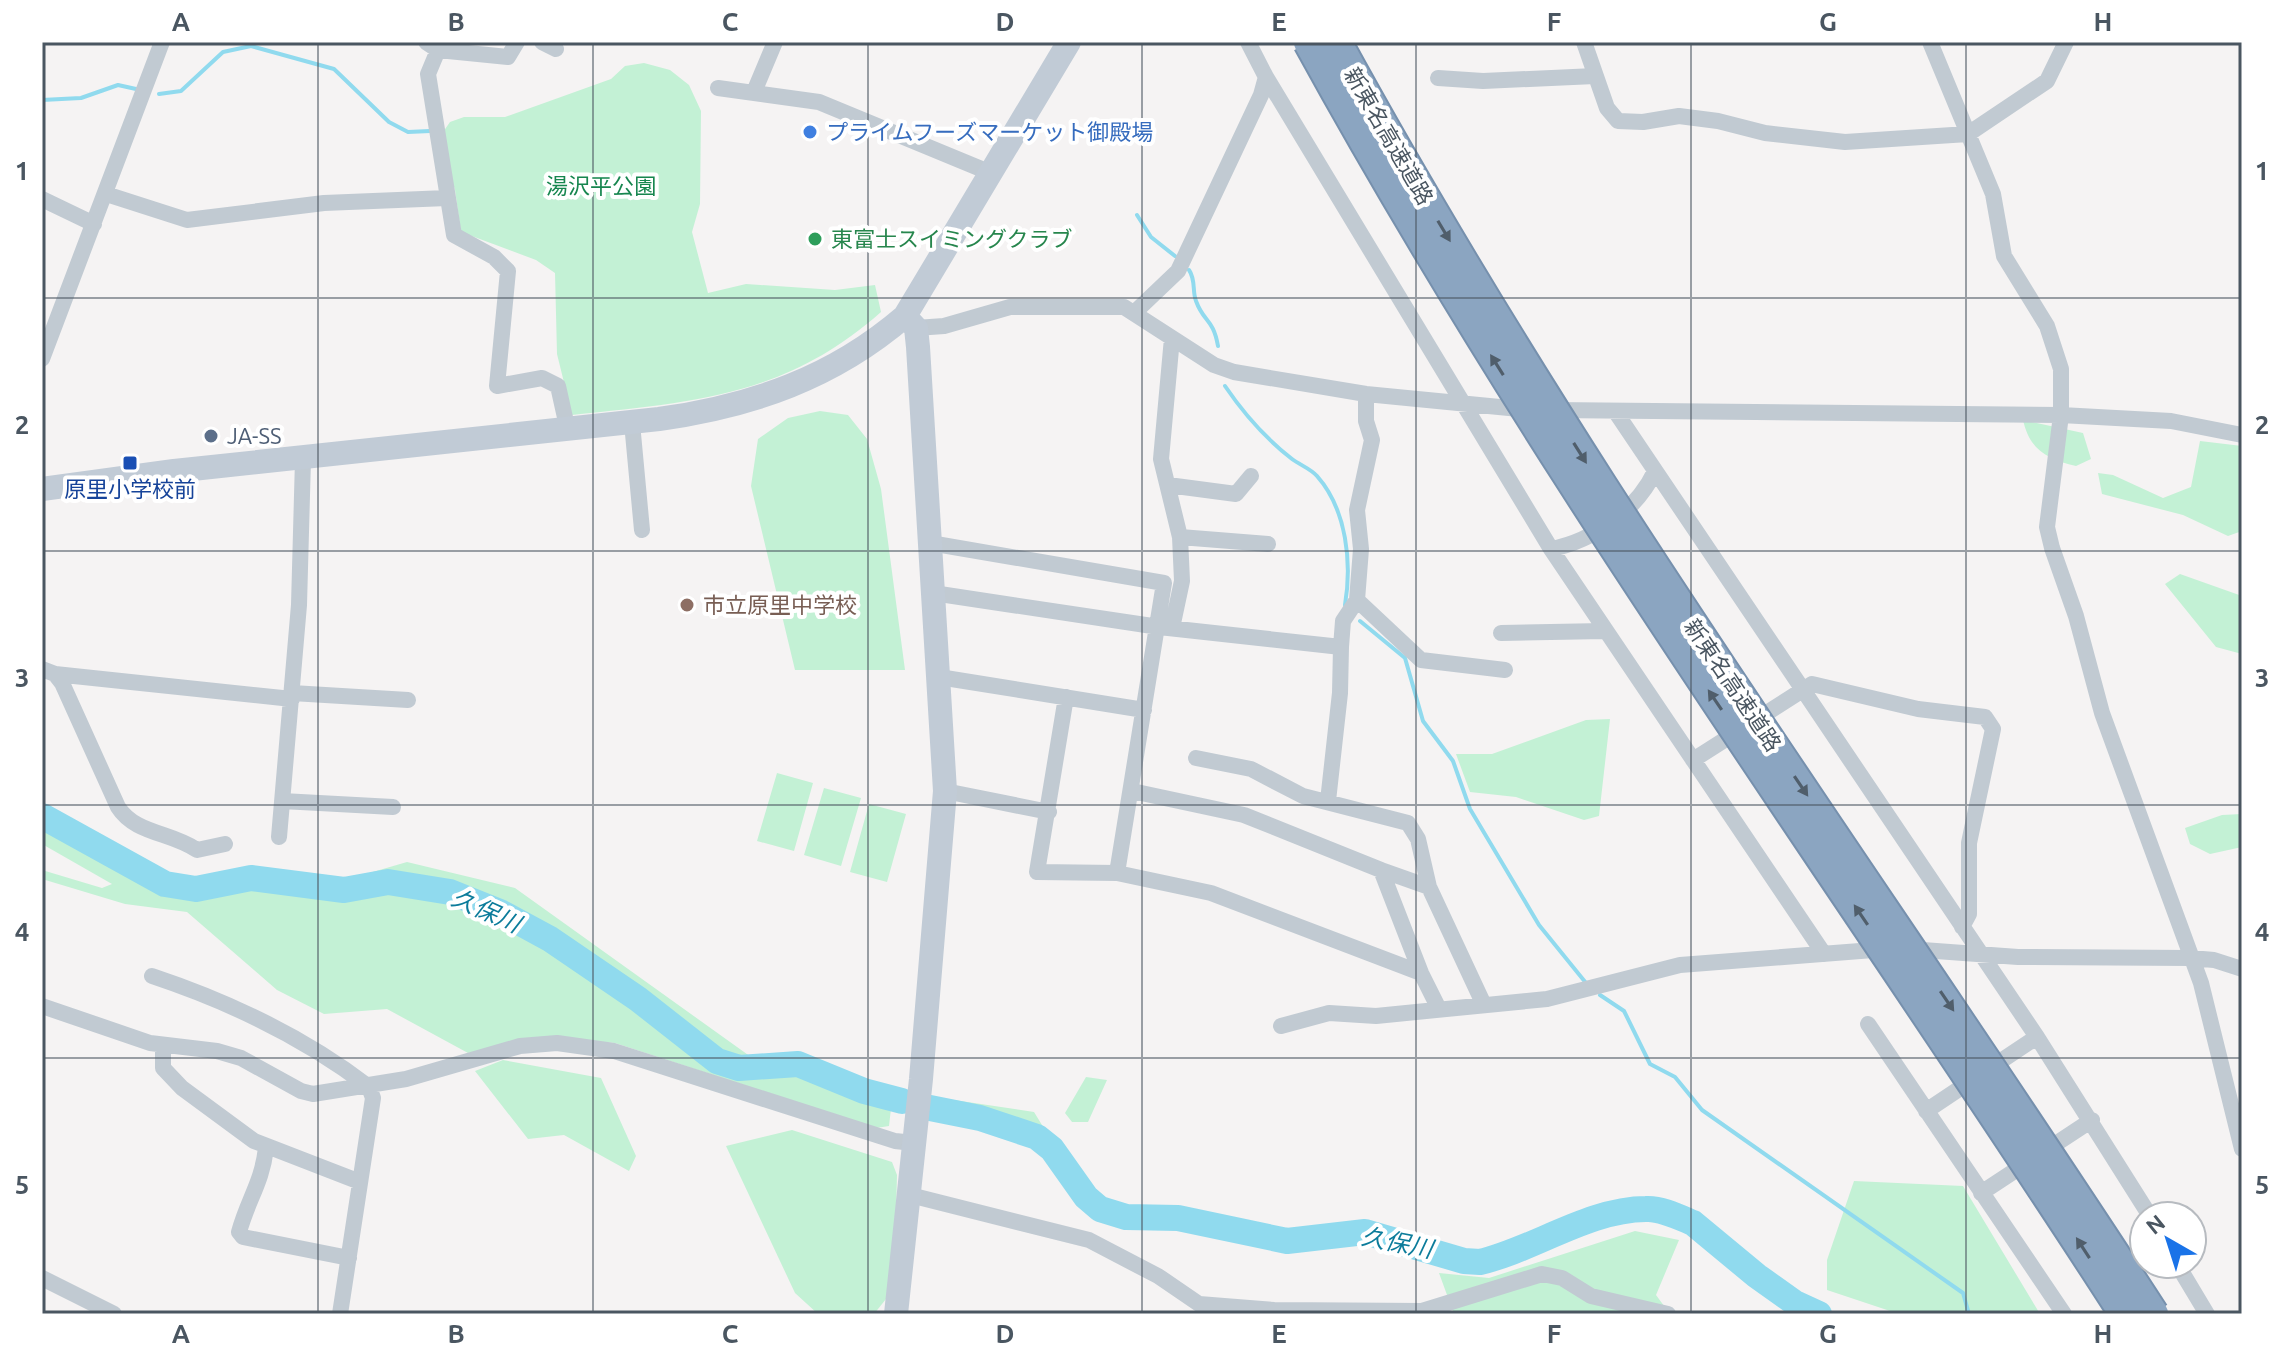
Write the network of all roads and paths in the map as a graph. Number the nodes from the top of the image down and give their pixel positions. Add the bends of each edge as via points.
1 (162, 42) edge
2 (517, 42) edge
3 (775, 42) edge
4 (1069, 42) edge
5 (1248, 42) edge
6 (1309, 42) edge
7 (1336, 42) edge
8 (1584, 42) edge
9 (1930, 42) edge
10 (2066, 42) edge
11 (432, 46) edge
12 (1595, 76) junction
13 (1266, 77) junction
14 (1438, 78) dead end
15 (718, 88) dead end
16 (754, 92) junction
17 (1968, 134) junction
18 (991, 173) junction
19 (106, 194) junction
20 (447, 198) junction
21 (42, 199) edge
22 (94, 224) junction
23 (1135, 312) junction
24 (911, 322) junction
25 (1172, 338) junction
26 (42, 359) edge
27 (1366, 394) junction
28 (1464, 405) junction
29 (1615, 411) junction
30 (2061, 415) junction
31 (632, 423) junction
32 (568, 431) junction
33 (2242, 435) edge
34 (303, 459) junction
35 (1655, 471) junction
36 (1251, 476) dead end
37 (1168, 485) junction
38 (42, 489) edge
39 (642, 530) dead end
40 (1180, 537) junction
41 (930, 543) junction
42 (1268, 544) dead end
43 (1551, 549) junction
44 (933, 593) junction
45 (1357, 600) junction
46 (1165, 628) junction
47 (1604, 631) junction
48 (1501, 633) dead end
49 (1341, 647) junction
50 (1505, 670) dead end
51 (49, 672) edge
52 (939, 677) junction
53 (1800, 689) junction
54 (292, 696) junction
55 (1066, 697) junction
56 (408, 700) dead end
57 (1144, 710) junction
58 (1196, 758) dead end
59 (1693, 760) junction
60 (945, 791) junction
61 (1132, 791) junction
62 (282, 801) junction
63 (1328, 801) junction
64 (393, 807) dead end
65 (1049, 812) junction
66 (279, 837) dead end
67 (225, 844) dead end
68 (1381, 870) junction
69 (1117, 873) junction
70 (1429, 887) junction
71 (1962, 927) junction
72 (1824, 954) junction
73 (1981, 955) junction
74 (2191, 958) junction
75 (2242, 969) edge
76 (1421, 973) junction
77 (152, 976) dead end
78 (1484, 1005) junction
79 (42, 1006) edge
80 (1438, 1007) junction
81 (1868, 1024) dead end
82 (1281, 1026) dead end
83 (2037, 1037) junction
84 (163, 1046) junction
85 (369, 1087) junction
86 (1926, 1111) junction
87 (2092, 1120) junction
88 (914, 1143) junction
89 (266, 1148) junction
90 (2242, 1149) edge
91 (360, 1182) junction
92 (1981, 1193) junction
93 (910, 1195) junction
94 (2140, 1200) edge
95 (349, 1258) junction
96 (42, 1278) edge
97 (2187, 1280) edge
98 (114, 1314) edge
99 (340, 1314) edge
100 (896, 1314) edge
101 (1390, 1314) edge
102 (1668, 1314) edge
103 (2064, 1314) edge
104 (2125, 1314) edge
105 (2153, 1314) edge
106 (2207, 1314) edge

1 - 19 street
2 - 11 street via 508,57
3 - 16 street
4 - 18 street
5 - 13 street
104 -> 6 highway, 新東名高速道路, bridge via 1579,497 1458,304
7 -> 105 highway, 新東名高速道路, bridge via 1479,291 1599,483
8 - 12 street
9 - 17 street
10 - 17 street via 2047,81
11 - 20 street via 428,74
12 - 14 street
12 - 17 street via 1618,121 1679,116 1845,142
13 - 23 street via 1178,271
13 - 28 street
15 - 16 street
16 - 18 street via 819,102
17 - 30 street via 1993,194 2004,256 2047,326 2061,369
18 - 24 street
19 - 20 street via 187,220 324,203
19 - 22 street
20 - 32 street via 454,235 508,271 497,386 542,378 558,386
21 - 22 street
22 - 26 street
23 - 24 street via 1124,307 1010,307 944,326
23 - 25 street
24 - 31 street via 788,389 722,410
24 - 41 street
25 - 27 street via 1234,372
25 - 37 street via 1161,459
27 - 28 street
27 - 45 street via 1372,440 1357,510
28 - 29 street
28 - 43 street
29 - 30 street
29 - 35 street
30 - 33 street via 2171,421
30 - 74 street via 2047,527 2052,548 2102,713
31 - 32 street
31 - 39 street
32 - 34 street
34 - 38 street
34 - 54 street
35 - 43 street via 1624,512 1576,542
35 - 53 street
36 - 37 street via 1236,494
37 - 40 street
40 - 42 street
40 - 46 street via 1182,581
41 - 44 street
41 - 46 street via 1164,583
43 - 47 street
44 - 46 street
44 - 52 street
45 - 49 street via 1343,621
45 - 50 street via 1421,660
46 - 49 street
46 - 57 street
47 - 48 street
47 - 59 street
49 - 63 street
51 - 54 street
51 - 67 street via 129,822 197,850
52 - 55 street
52 - 60 street
53 - 59 street
53 - 71 street
53 - 71 street via 1812,684 1918,709 1985,717 1993,729 1969,843 1969,914
54 - 56 street
54 - 62 street
55 - 57 street
55 - 65 street
57 - 61 street
58 - 63 street via 1251,769 1303,796
59 - 72 street
60 - 65 street
60 - 88 street
61 - 68 street via 1244,815
61 - 69 street
62 - 64 street
62 - 66 street
63 - 70 street via 1408,823 1418,839
65 - 69 street via 1037,872
68 - 70 street
68 - 76 street
69 - 76 street via 1211,893
70 - 78 street
71 - 73 street
72 - 73 street via 1902,948
72 - 78 street via 1680,965 1575,994
73 - 74 street
73 - 83 street
74 - 75 street
74 - 90 street
76 - 80 street
77 - 85 street via 204,994 309,1048
78 - 80 street
79 - 84 street
80 - 82 street via 1376,1016 1329,1013
81 - 86 street
83 - 86 street
83 - 87 street
84 - 85 street via 241,1058 313,1094
84 - 89 street via 163,1068 182,1088
85 - 88 street via 520,1046 557,1043 614,1051
85 - 91 street via 373,1098
86 - 92 street
87 - 92 street
87 - 94 street
88 - 93 street
89 - 91 street
89 - 95 street via 258,1190 248,1199 239,1232
91 - 95 street
92 - 103 street
93 - 100 street
93 - 101 street via 1089,1240 1199,1304
95 - 99 street
96 - 98 street
97 - 106 street
101 - 102 street via 1422,1311 1542,1274 1562,1278 1591,1296

